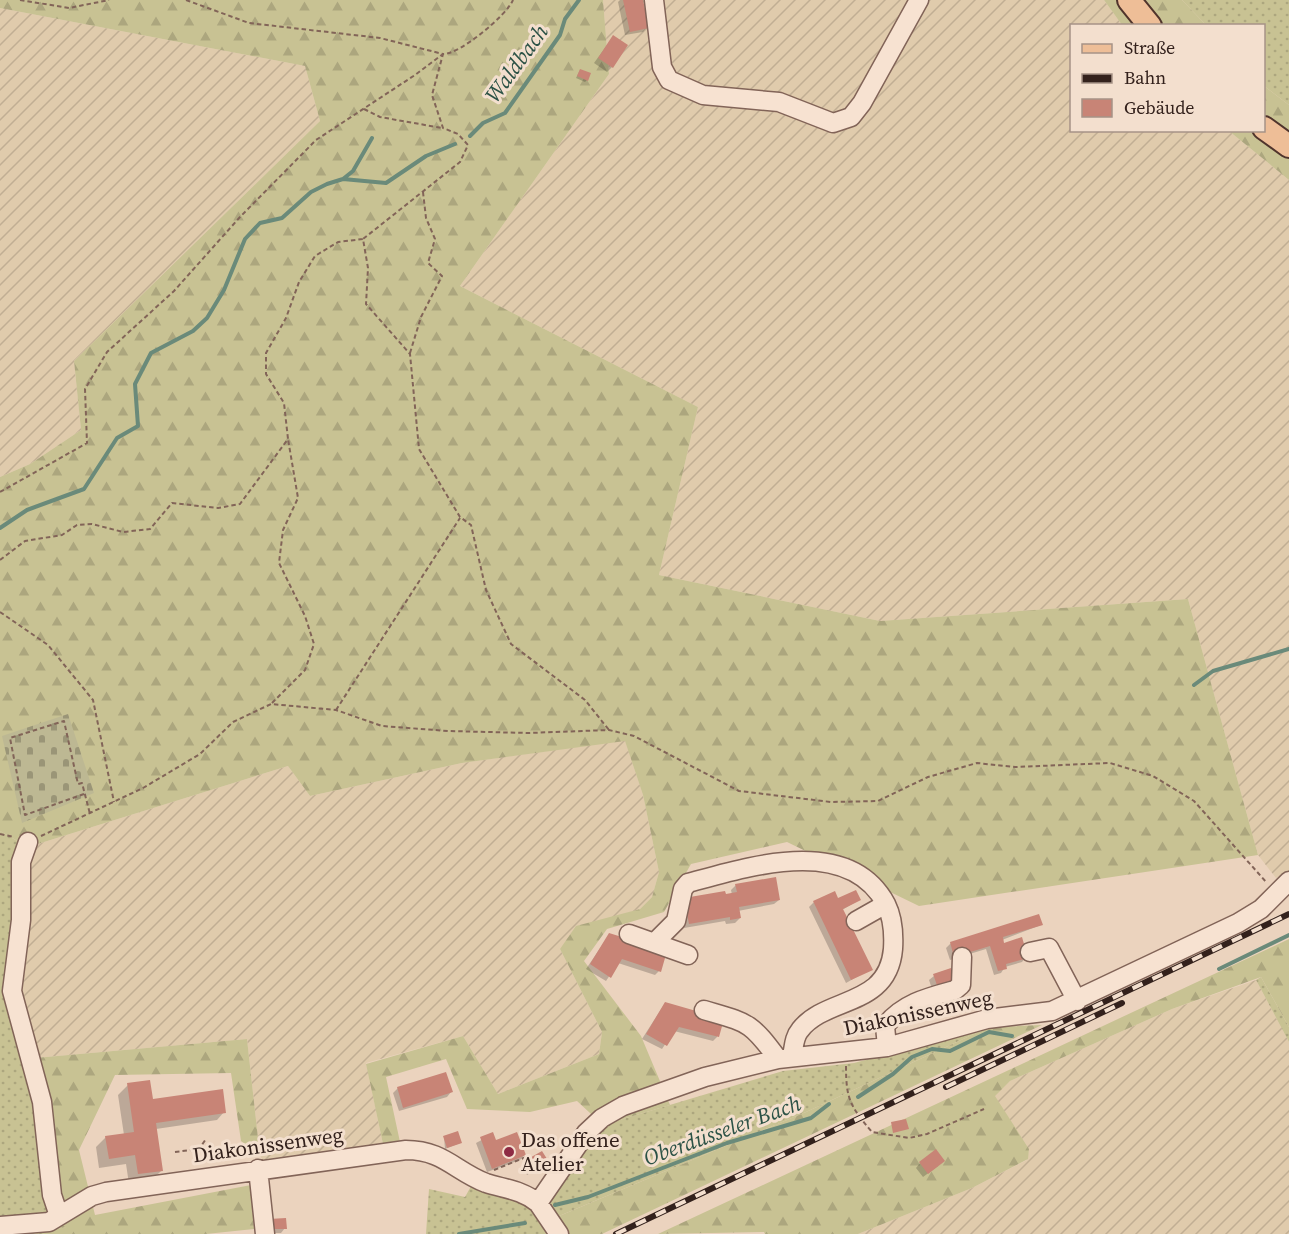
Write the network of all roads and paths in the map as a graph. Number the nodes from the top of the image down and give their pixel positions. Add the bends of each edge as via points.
1 (20, 0) edge
2 (109, 0) edge
3 (186, 0) edge
4 (513, 0) edge
5 (654, 0) edge
6 (919, 0) edge
7 (1129, 0) edge
8 (1148, 24) edge
9 (443, 54) junction
10 (364, 109) junction
11 (444, 128) junction
12 (1265, 129) edge
13 (1289, 146) edge
14 (423, 192) junction
15 (363, 239) junction
16 (410, 354) junction
17 (288, 439) junction
18 (0, 492) edge
19 (460, 517) junction
20 (0, 560) edge
21 (0, 612) edge
22 (272, 704) junction
23 (336, 710) junction
24 (609, 730) junction
25 (84, 794) junction
26 (114, 802) junction
27 (90, 814) junction
28 (0, 834) edge
29 (28, 842) junction
30 (1283, 887) edge
31 (886, 904) junction
32 (856, 921) dead end
33 (629, 934) dead end
34 (656, 941) junction
35 (1030, 952) dead end
36 (688, 955) dead end
37 (962, 957) dead end
38 (1077, 1001) junction
39 (704, 1010) dead end
40 (887, 1047) junction
41 (848, 1053) junction
42 (785, 1057) junction
43 (984, 1109) dead end
44 (206, 1139) dead end
45 (175, 1152) dead end
46 (526, 1157) dead end
47 (258, 1169) junction
48 (470, 1175) junction
49 (538, 1203) junction
50 (59, 1216) junction
51 (0, 1227) edge
52 (265, 1234) edge
53 (559, 1234) edge

1 - 2 path via 69,8
3 - 9 path via 249,23 380,38
4 - 9 path via 474,40
5 - 6 street via 662,67 669,80 703,95 779,102 833,123 851,117 862,103
7 - 8 main road
9 - 10 path
9 - 11 path via 432,95
10 - 11 path via 380,117
10 - 18 path via 316,140 174,291 107,352 85,389 87,443
11 - 14 path via 458,134 468,146 460,162
12 - 13 main road
14 - 15 path
14 - 16 path via 426,218 435,239 428,263 442,276 421,317
15 - 16 path via 368,268 366,304
15 - 17 path via 338,242 315,256 266,353 266,374 284,403
16 - 19 path via 419,449
17 - 20 path via 240,504 218,508 171,503 150,529 123,532 92,524 77,525 62,535 25,541
17 - 22 path via 298,498 283,530 279,563 314,644 304,670
19 - 23 path
19 - 24 path via 471,525 486,590 511,644 585,699
21 - 26 path via 48,645 93,699
22 - 23 path
22 - 26 path via 233,722 200,754
23 - 24 path via 382,726 448,731 528,734
24 - 30 path via 634,736 738,792 831,802 878,801 928,777 977,763 1015,767 1110,763 1153,776 1194,801
25 - 25 path via 25,815 10,738 64,722
25 - 27 path
26 - 27 path
27 - 29 path
28 - 29 path
29 - 50 street via 21,862 21,920 12,991 42,1102 52,1195
30 - 38 street, Diakonissenweg via 1261,909 1238,923
31 - 32 street
31 - 34 street via 877,887 852,871 811,861 774,863 688,883 676,921
31 - 42 street via 892,915 894,937 886,974 872,989 807,1022
33 - 34 street
34 - 36 street
35 - 38 street via 1049,948
37 - 40 street via 961,985 915,1002 892,1016 885,1026
38 - 40 street, Diakonissenweg via 1052,1011 987,1019
39 - 42 street via 748,1023
40 - 41 street, Diakonissenweg
41 - 42 street, Diakonissenweg
41 - 43 path via 847,1096 872,1131 909,1138
42 - 49 street, Diakonissenweg via 705,1077 623,1106 602,1118 586,1133
44 - 45 path via 199,1149
46 - 48 path
47 - 48 street, Diakonissenweg via 420,1150 432,1152
47 - 50 street, Diakonissenweg via 106,1192
47 - 52 street
48 - 49 street, Diakonissenweg via 518,1191
49 - 53 street, Diakonissenweg
50 - 51 street, Diakonissenweg via 40,1224

